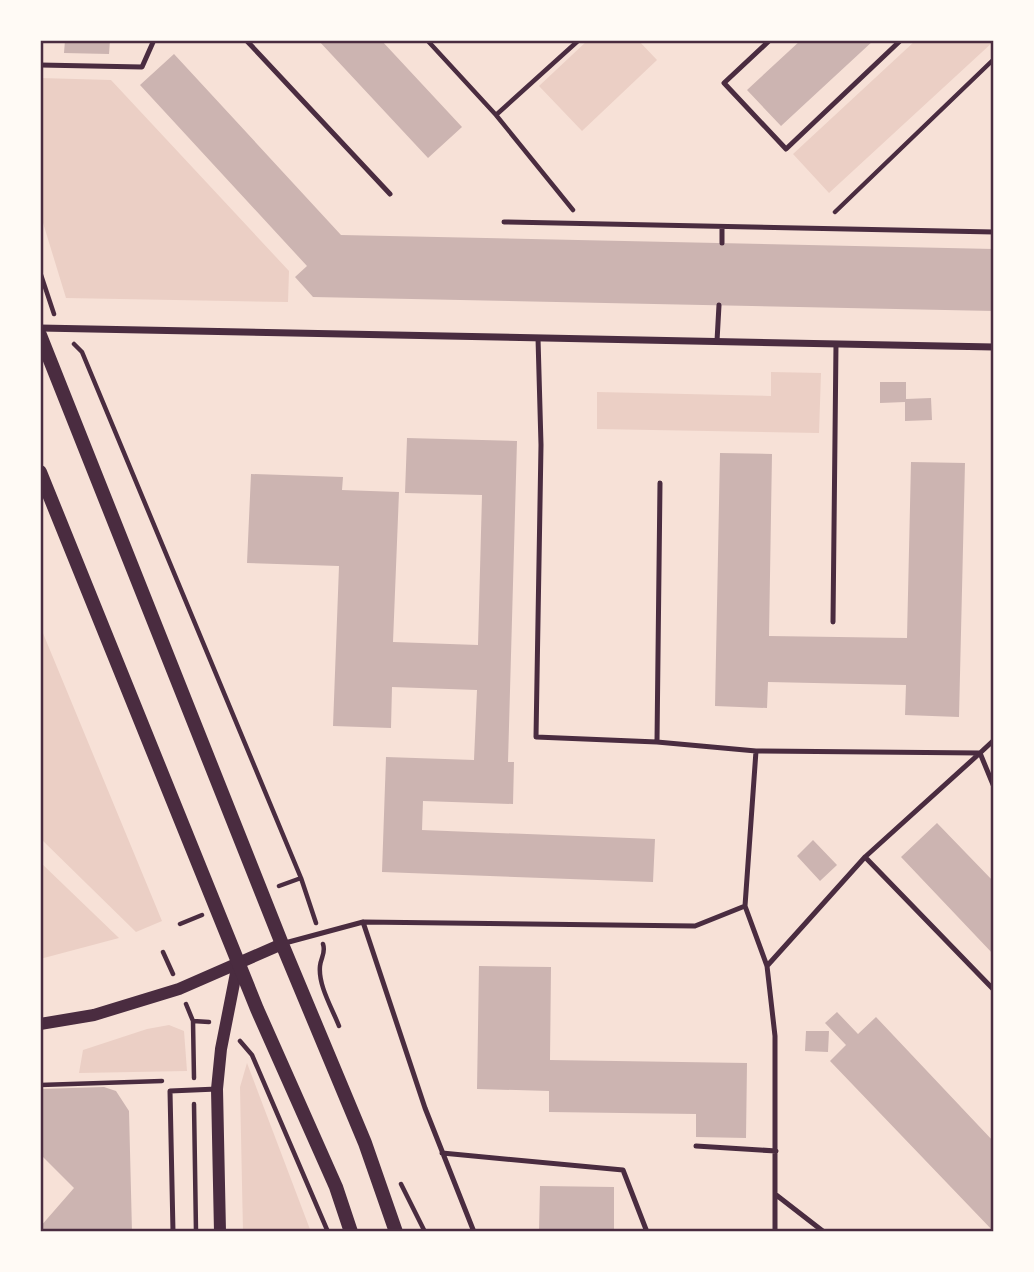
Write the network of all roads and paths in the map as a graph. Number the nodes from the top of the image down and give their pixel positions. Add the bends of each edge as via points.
1 (154, 40) edge
2 (246, 40) edge
3 (428, 40) edge
4 (579, 40) edge
5 (770, 40) edge
6 (901, 40) edge
7 (994, 59) edge
8 (40, 65) edge
9 (496, 115) junction
10 (390, 194) dead end
11 (835, 212) dead end
12 (504, 222) dead end
13 (583, 223) junction
14 (722, 228) junction
15 (994, 232) edge
16 (722, 243) dead end
17 (40, 272) edge
18 (719, 305) dead end
19 (40, 328) edge
20 (60, 329) junction
21 (40, 335) edge
22 (538, 338) junction
23 (717, 341) junction
24 (836, 344) junction
25 (994, 346) edge
26 (40, 472) edge
27 (660, 483) dead end
28 (834, 622) dead end
29 (994, 740) edge
30 (657, 742) junction
31 (756, 751) junction
32 (980, 753) junction
33 (994, 787) edge
34 (864, 857) junction
35 (301, 878) junction
36 (261, 893) junction
37 (745, 906) junction
38 (217, 910) junction
39 (363, 922) junction
40 (180, 923) dead end
41 (320, 933) junction
42 (282, 944) junction
43 (238, 962) junction
44 (767, 966) junction
45 (994, 990) edge
46 (193, 1021) dead end
47 (40, 1024) edge
48 (225, 1028) junction
49 (342, 1033) dead end
50 (180, 1080) dead end
51 (194, 1080) dead end
52 (166, 1081) dead end
53 (40, 1085) edge
54 (217, 1089) junction
55 (696, 1146) dead end
56 (776, 1150) junction
57 (442, 1153) junction
58 (401, 1182) dead end
59 (775, 1194) junction
60 (391, 1210) junction
61 (173, 1232) edge
62 (220, 1232) edge
63 (328, 1232) edge
64 (351, 1232) edge
65 (396, 1232) edge
66 (404, 1232) edge
67 (425, 1232) edge
68 (474, 1232) edge
69 (647, 1232) edge
70 (775, 1232) edge
71 (824, 1232) edge

1 - 8 lane via 142,67
2 - 10 lane
3 - 9 path
4 - 9 path
5 - 6 lane via 724,83 786,149
7 - 11 path
9 - 13 path
12 - 13 lane
13 - 14 lane
14 - 15 lane
14 - 16 lane
17 - 20 path
18 - 23 lane
19 - 20 street
20 - 22 street
20 - 35 path via 82,352
21 - 36 main road
22 - 23 street
22 - 30 lane via 541,445 536,737
23 - 24 street
24 - 25 street
24 - 28 lane
26 - 38 main road
27 - 30 lane
29 - 32 lane
30 - 31 lane
31 - 32 lane
31 - 37 lane
32 - 33 lane
32 - 34 lane
34 - 44 lane
34 - 45 lane
35 - 36 path
35 - 41 path
36 - 42 main road
37 - 39 lane via 695,926
37 - 44 lane
38 - 40 path
38 - 43 main road
39 - 41 lane
39 - 57 lane
41 - 42 lane
41 - 49 path via 325,950 320,967 323,984
42 - 43 street
42 - 60 main road
43 - 47 street via 156,996 94,1015
43 - 48 street
43 - 64 main road via 336,1187
44 - 56 lane via 775,1036
46 - 48 path
48 - 54 street
48 - 63 path via 252,1055
50 - 51 path
52 - 53 path
54 - 61 lane via 170,1091
54 - 62 street
55 - 56 lane
56 - 59 lane
57 - 68 lane
57 - 69 lane via 623,1170
58 - 67 path
59 - 70 lane
59 - 71 lane
60 - 65 main road
60 - 66 street

